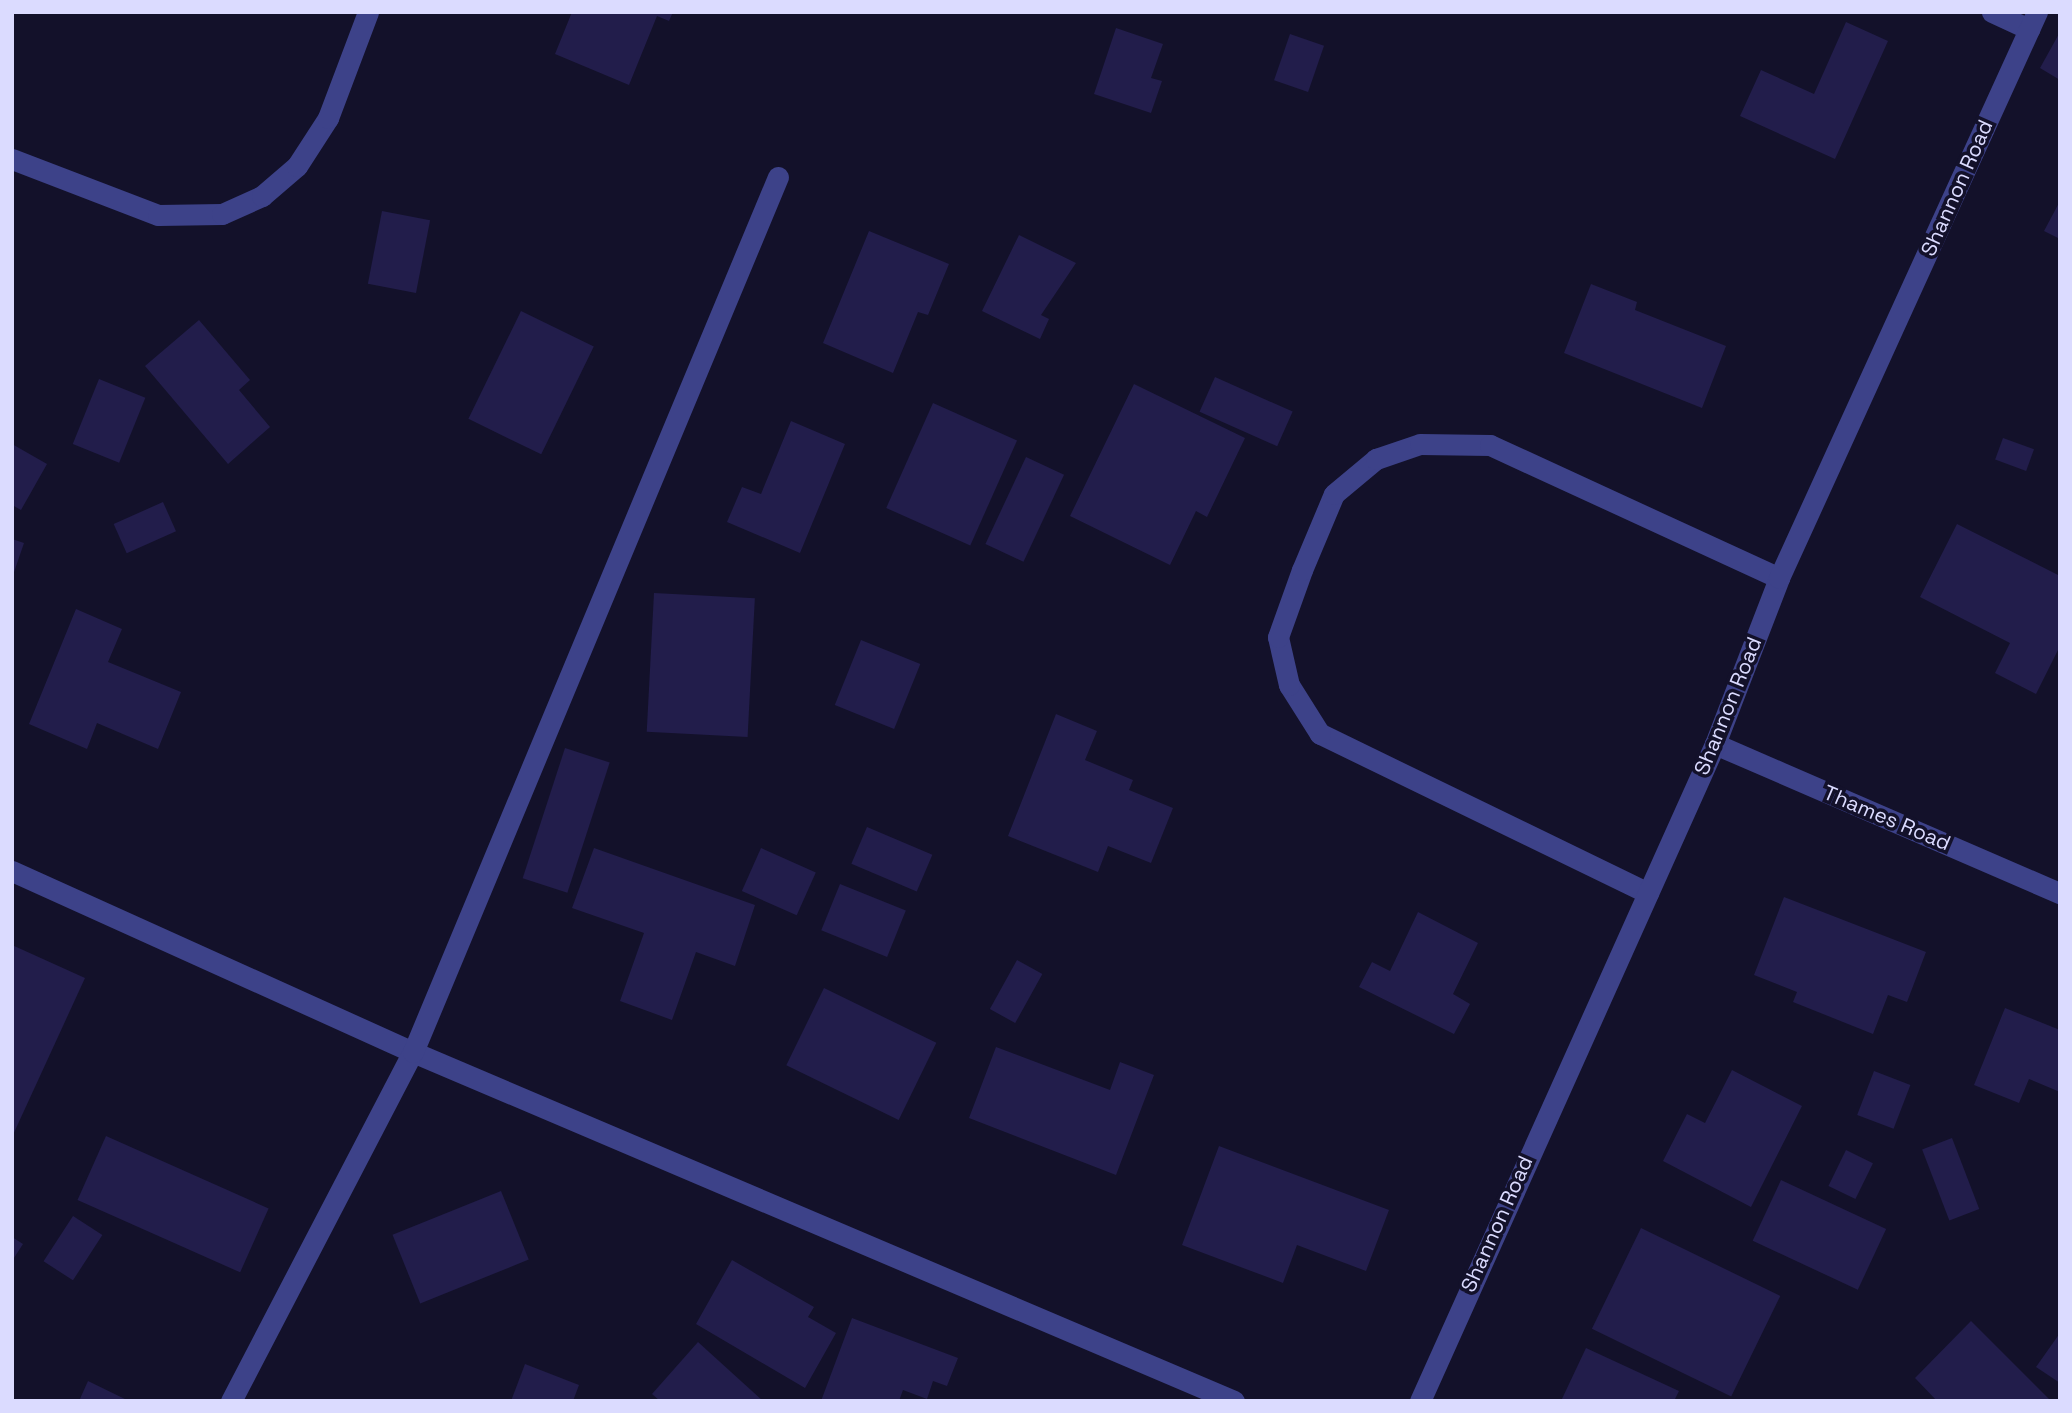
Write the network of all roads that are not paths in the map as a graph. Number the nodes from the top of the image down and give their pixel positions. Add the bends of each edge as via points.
1 (368, 12) edge
2 (1993, 12) edge
3 (2033, 21) edge
4 (12, 159) edge
5 (778, 177) dead end
6 (1779, 578) junction
7 (1715, 744) junction
8 (12, 870) edge
9 (2060, 892) edge
10 (1648, 893) junction
11 (412, 1052) junction
12 (231, 1401) edge
13 (1234, 1401) edge
14 (1420, 1401) edge

1 - 4 street via 328,118 298,166 262,196 222,214 158,215
2 - 3 street
3 - 6 street, Shannon Road
5 - 11 street
6 - 7 street, Shannon Road
6 - 10 street via 1490,445 1420,444 1376,459 1334,494 1307,557 1279,637 1289,685 1320,734
7 - 9 street, Thames Road
7 - 10 street, Shannon Road
8 - 11 street
10 - 14 street, Shannon Road
11 - 12 street
11 - 13 street

